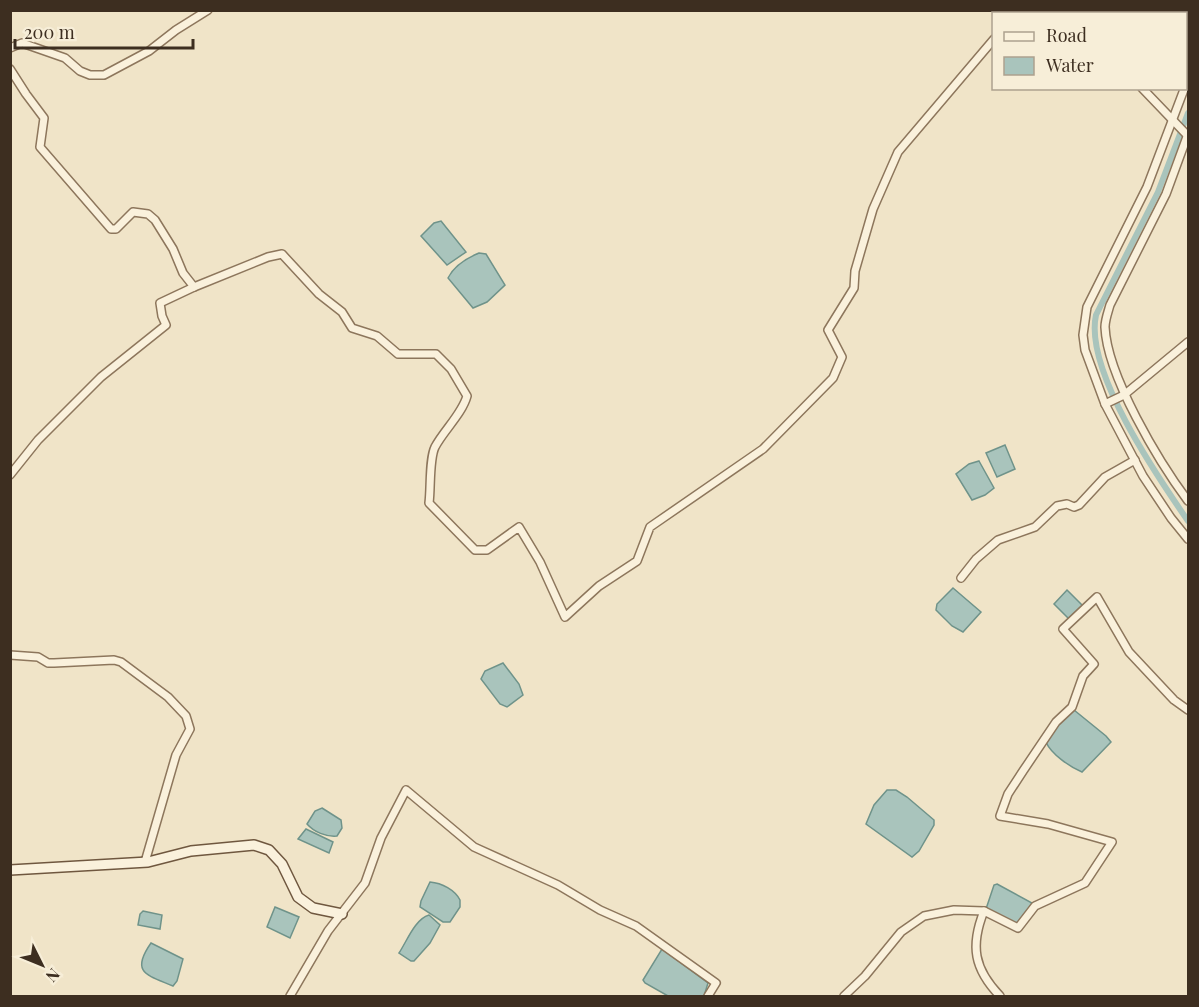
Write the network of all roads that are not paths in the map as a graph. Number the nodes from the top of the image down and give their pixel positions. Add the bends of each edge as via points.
1 (208, 10) edge
2 (992, 40) edge
3 (10, 48) edge
4 (10, 69) edge
5 (1144, 90) edge
6 (1184, 90) edge
7 (1173, 120) junction
8 (1188, 135) edge
9 (194, 286) junction
10 (1188, 342) edge
11 (1124, 395) junction
12 (1105, 404) junction
13 (1134, 460) junction
14 (10, 475) edge
15 (1188, 501) edge
16 (1188, 539) edge
17 (961, 578) dead end
18 (10, 655) edge
19 (1188, 710) edge
20 (145, 862) junction
21 (10, 870) edge
22 (984, 911) junction
23 (342, 914) junction
24 (290, 996) edge
25 (708, 996) edge
26 (844, 996) edge
27 (1000, 996) edge

1 - 3 street via 149,51 104,75 90,75 64,58 22,43
2 - 9 street via 898,152 873,209 855,271 854,288 828,330 842,357 833,378 763,449 650,526 637,561 599,586 565,616 519,527 487,550 475,550 429,503 434,449 464,408 467,396 451,369 436,354 398,354 377,336 352,328 342,312 319,294 282,254
4 - 9 street via 44,118 40,147 111,229 133,212 148,214 155,220
5 - 7 street
6 - 7 street
7 - 8 street
7 - 12 street via 1147,187 1087,307 1085,350
8 - 11 street via 1166,194 1110,305 1105,325 1110,357
9 - 14 street via 160,303 166,325 101,376 38,440
10 - 11 street
11 - 12 street
11 - 15 street
12 - 13 street
13 - 16 street
13 - 17 street via 1105,477 1079,505 1057,506 1035,527 998,540
18 - 20 street via 38,657 48,663 121,662 168,696 186,716 190,729 176,755
19 - 22 street via 1129,652 1097,597 1063,629 1094,664 1083,676 1072,707 1056,722 1008,794 1000,816 1048,824 1112,842 1085,883 1035,906 1018,928
20 - 21 street
20 - 23 street via 191,851 254,845 269,850 282,864 298,897 313,908
22 - 26 street via 954,910 924,916 901,932
22 - 27 street via 975,947 983,972
23 - 24 street
23 - 25 street via 365,883 381,838 406,790 474,848 558,885 636,926 716,983

